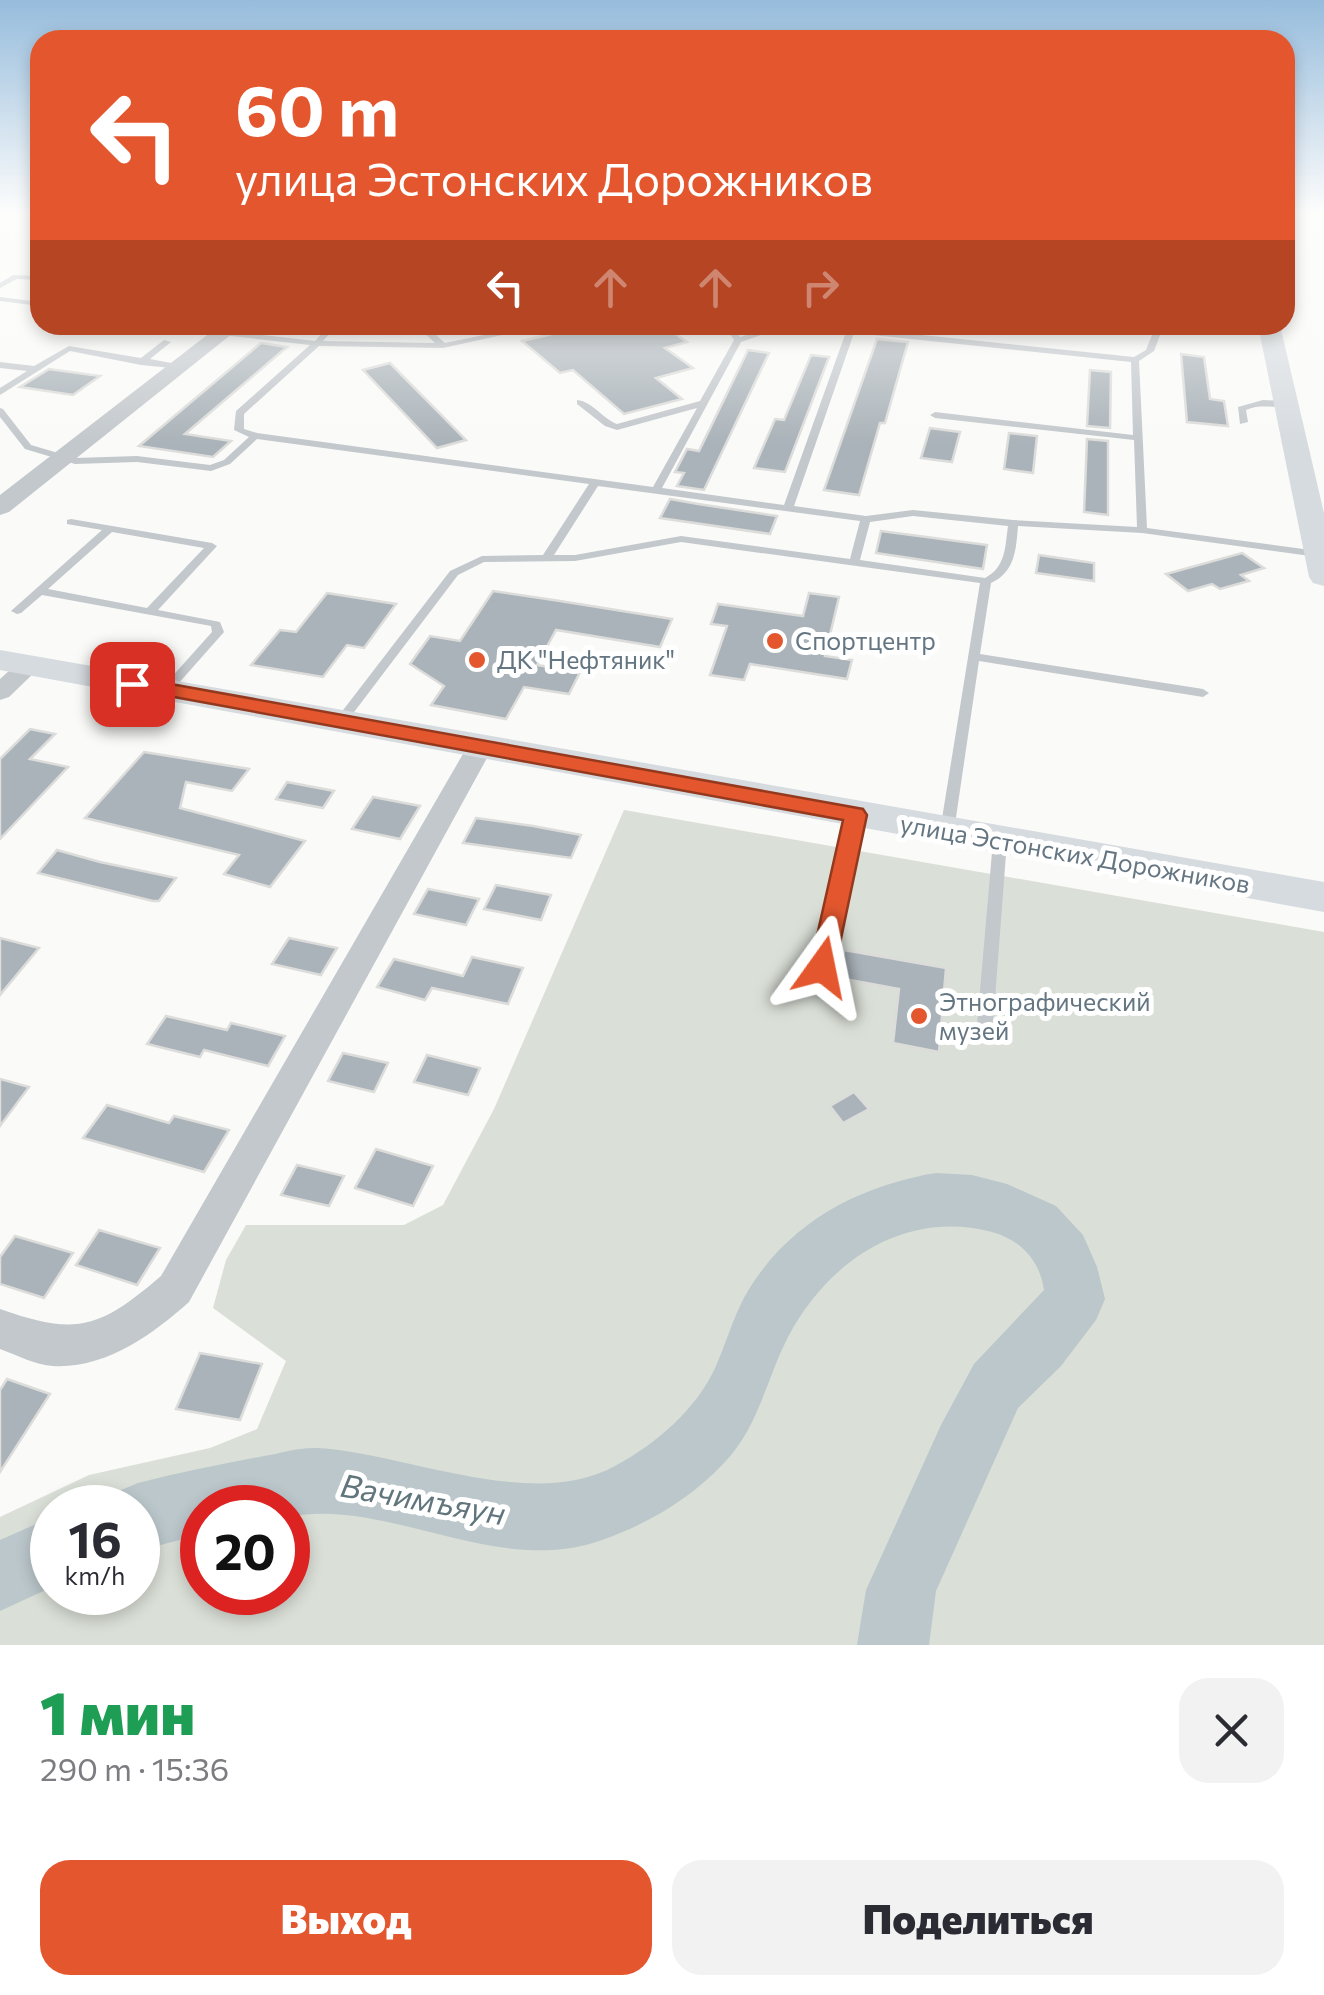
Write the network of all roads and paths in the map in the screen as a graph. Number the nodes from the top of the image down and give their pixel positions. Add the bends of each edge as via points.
1 (0, 299) edge
2 (30, 303) edge
3 (214, 335) edge
4 (264, 335) edge
5 (322, 335) edge
6 (431, 335) edge
7 (489, 335) edge
8 (502, 335) edge
9 (735, 335) edge
10 (754, 335) edge
11 (848, 335) edge
12 (920, 335) edge
13 (1156, 335) edge
14 (1271, 335) edge
15 (490, 338) junction
16 (738, 340) junction
17 (167, 342) dead end
18 (313, 343) junction
19 (443, 346) junction
20 (1135, 360) junction
21 (140, 362) junction
22 (0, 365) edge
23 (180, 367) junction
24 (34, 369) junction
25 (0, 392) edge
26 (580, 402) dead end
27 (703, 404) junction
28 (1286, 404) junction
29 (0, 411) edge
30 (666, 414) junction
31 (934, 415) dead end
32 (1243, 422) dead end
33 (688, 430) junction
34 (256, 436) junction
35 (1138, 438) junction
36 (62, 459) junction
37 (594, 482) junction
38 (656, 490) junction
39 (0, 507) edge
40 (788, 508) junction
41 (866, 520) junction
42 (71, 522) dead end
43 (1013, 523) junction
44 (111, 528) junction
45 (1142, 530) junction
46 (546, 559) junction
47 (854, 563) junction
48 (1321, 566) edge
49 (986, 582) junction
50 (40, 591) junction
51 (150, 611) junction
52 (17, 612) dead end
53 (974, 657) junction
54 (14, 662) edge
55 (166, 690) junction
56 (0, 692) edge
57 (1204, 693) dead end
58 (342, 722) junction
59 (480, 746) junction
60 (855, 815) junction
61 (947, 831) junction
62 (1000, 840) junction
63 (1324, 897) edge
64 (822, 967) dead end
65 (985, 1025) dead end
66 (0, 1330) edge

1 - 2 lane
3 - 23 street
4 - 18 lane
5 - 18 lane
6 - 19 lane
7 - 15 lane
8 - 15 lane
9 - 16 lane
10 - 16 lane
11 - 40 lane
12 - 20 lane
13 - 20 lane via 1150,352
14 - 28 main road
15 - 19 lane
16 - 27 lane
17 - 21 lane
18 - 19 lane
18 - 34 lane via 239,413 239,430
20 - 35 lane
21 - 23 lane
21 - 24 lane via 69,348
22 - 24 lane
23 - 36 street
24 - 25 lane
26 - 30 lane via 612,426
27 - 30 lane
27 - 33 lane
28 - 32 lane via 1245,407
28 - 48 main road
29 - 36 lane via 28,447
30 - 33 lane
31 - 35 lane
33 - 38 lane
34 - 36 lane via 211,468
34 - 37 lane
35 - 45 lane
36 - 39 street
37 - 38 lane
37 - 46 lane
38 - 40 lane
40 - 41 lane
41 - 43 lane via 913,513
41 - 47 lane
42 - 44 lane
43 - 45 lane
43 - 49 lane via 1008,565
44 - 50 lane
44 - 51 lane via 212,546
45 - 48 lane
46 - 47 lane via 681,540
46 - 58 lane via 482,559 454,572
47 - 49 lane
49 - 53 lane
50 - 51 lane
50 - 52 lane
51 - 55 lane via 220,627
53 - 57 lane
53 - 61 lane
54 - 55 main road, улица Эстонских Дорожников
54 - 56 street
55 - 58 main road, улица Эстонских Дорожников
58 - 59 main road, улица Эстонских Дорожников
59 - 60 main road, улица Эстонских Дорожников
59 - 66 street via 175,1289 141,1320 108,1336 53,1346
60 - 61 main road, улица Эстонских Дорожников
60 - 64 lane
61 - 62 main road, улица Эстонских Дорожников
62 - 63 main road, улица Эстонских Дорожников
62 - 65 lane

